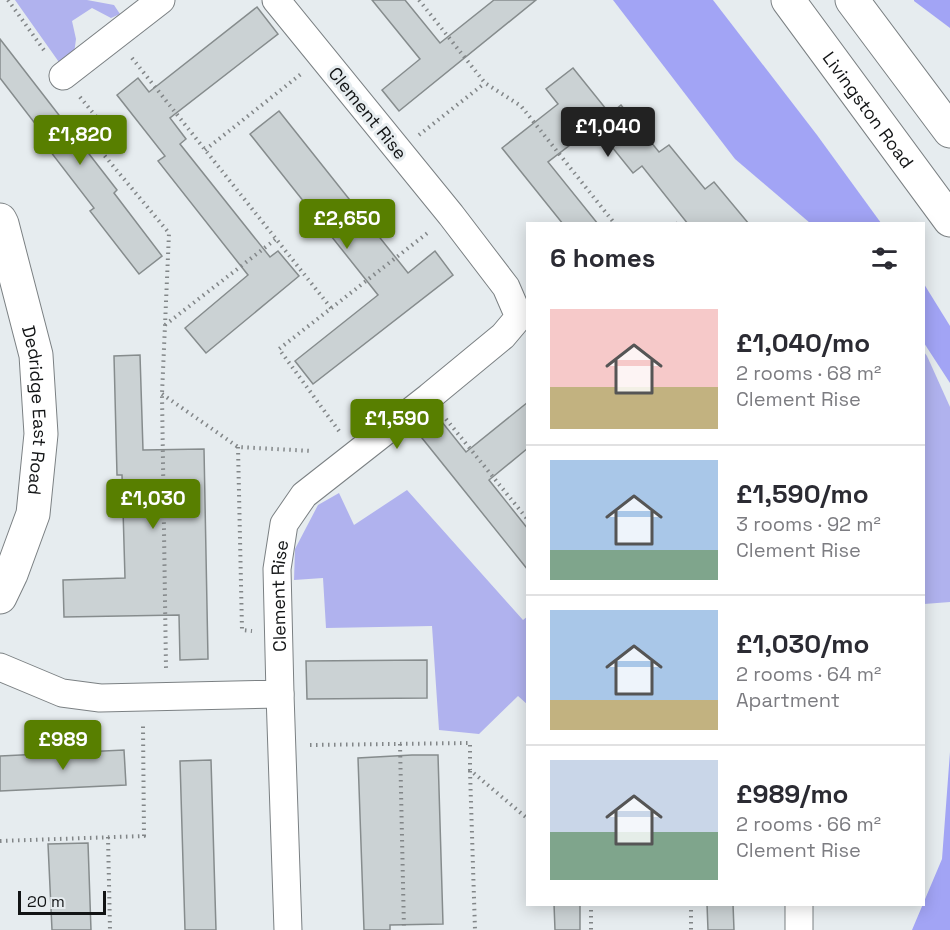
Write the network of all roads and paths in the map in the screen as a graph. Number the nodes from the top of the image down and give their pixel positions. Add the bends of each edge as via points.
1 (8, 0) edge
2 (161, 0) edge
3 (276, 0) edge
4 (419, 0) edge
5 (788, 0) edge
6 (852, 0) edge
7 (115, 36) junction
8 (322, 57) junction
9 (63, 76) junction
10 (485, 83) junction
11 (950, 131) edge
12 (205, 150) junction
13 (399, 151) junction
14 (451, 214) junction
15 (0, 220) edge
16 (950, 220) edge
17 (613, 222) edge
18 (276, 239) junction
19 (331, 308) junction
20 (523, 321) edge
21 (165, 325) junction
22 (162, 394) junction
23 (429, 397) junction
24 (238, 447) junction
25 (356, 454) junction
26 (526, 518) edge
27 (0, 597) edge
28 (279, 633) junction
29 (0, 667) edge
30 (280, 694) junction
31 (155, 697) junction
32 (400, 744) junction
33 (282, 745) junction
34 (470, 770) junction
35 (526, 817) edge
36 (108, 837) junction
37 (0, 841) edge
38 (591, 906) edge
39 (691, 906) edge
40 (799, 906) edge
41 (110, 930) edge
42 (288, 930) edge
43 (404, 930) edge
44 (475, 930) edge
45 (591, 930) edge
46 (691, 930) edge
47 (799, 930) edge

1 - 9 path
2 - 7 street
3 - 8 street, Clement Rise
4 - 10 path
5 - 16 main road, Livingston Road
6 - 11 main road
7 - 9 street
7 - 12 path
8 - 12 path
8 - 13 street, Clement Rise
9 - 21 path via 98,119 104,154 169,233
10 - 13 path
10 - 17 path via 521,106
12 - 18 path
13 - 14 street, Clement Rise
14 - 19 path
14 - 20 street, Clement Rise via 506,287
15 - 27 main road, Dedridge East Road via 36,356 41,434 33,514
18 - 19 path
18 - 21 path
19 - 25 path via 279,350
20 - 23 street, Clement Rise
21 - 22 path
22 - 24 path
22 - 31 path
23 - 25 street, Clement Rise
23 - 26 path
24 - 25 path
24 - 28 path via 242,630
25 - 28 street, Clement Rise via 304,495 284,524 277,569
28 - 30 street, Clement Rise
29 - 31 street via 62,693 100,698
30 - 31 street
30 - 33 street, Clement Rise
31 - 36 path via 144,836
32 - 33 path
32 - 34 path via 470,743
32 - 43 path
33 - 42 street, Clement Rise
34 - 35 path
34 - 44 path
36 - 37 path
36 - 41 path
38 - 45 path
39 - 46 path
40 - 47 street

